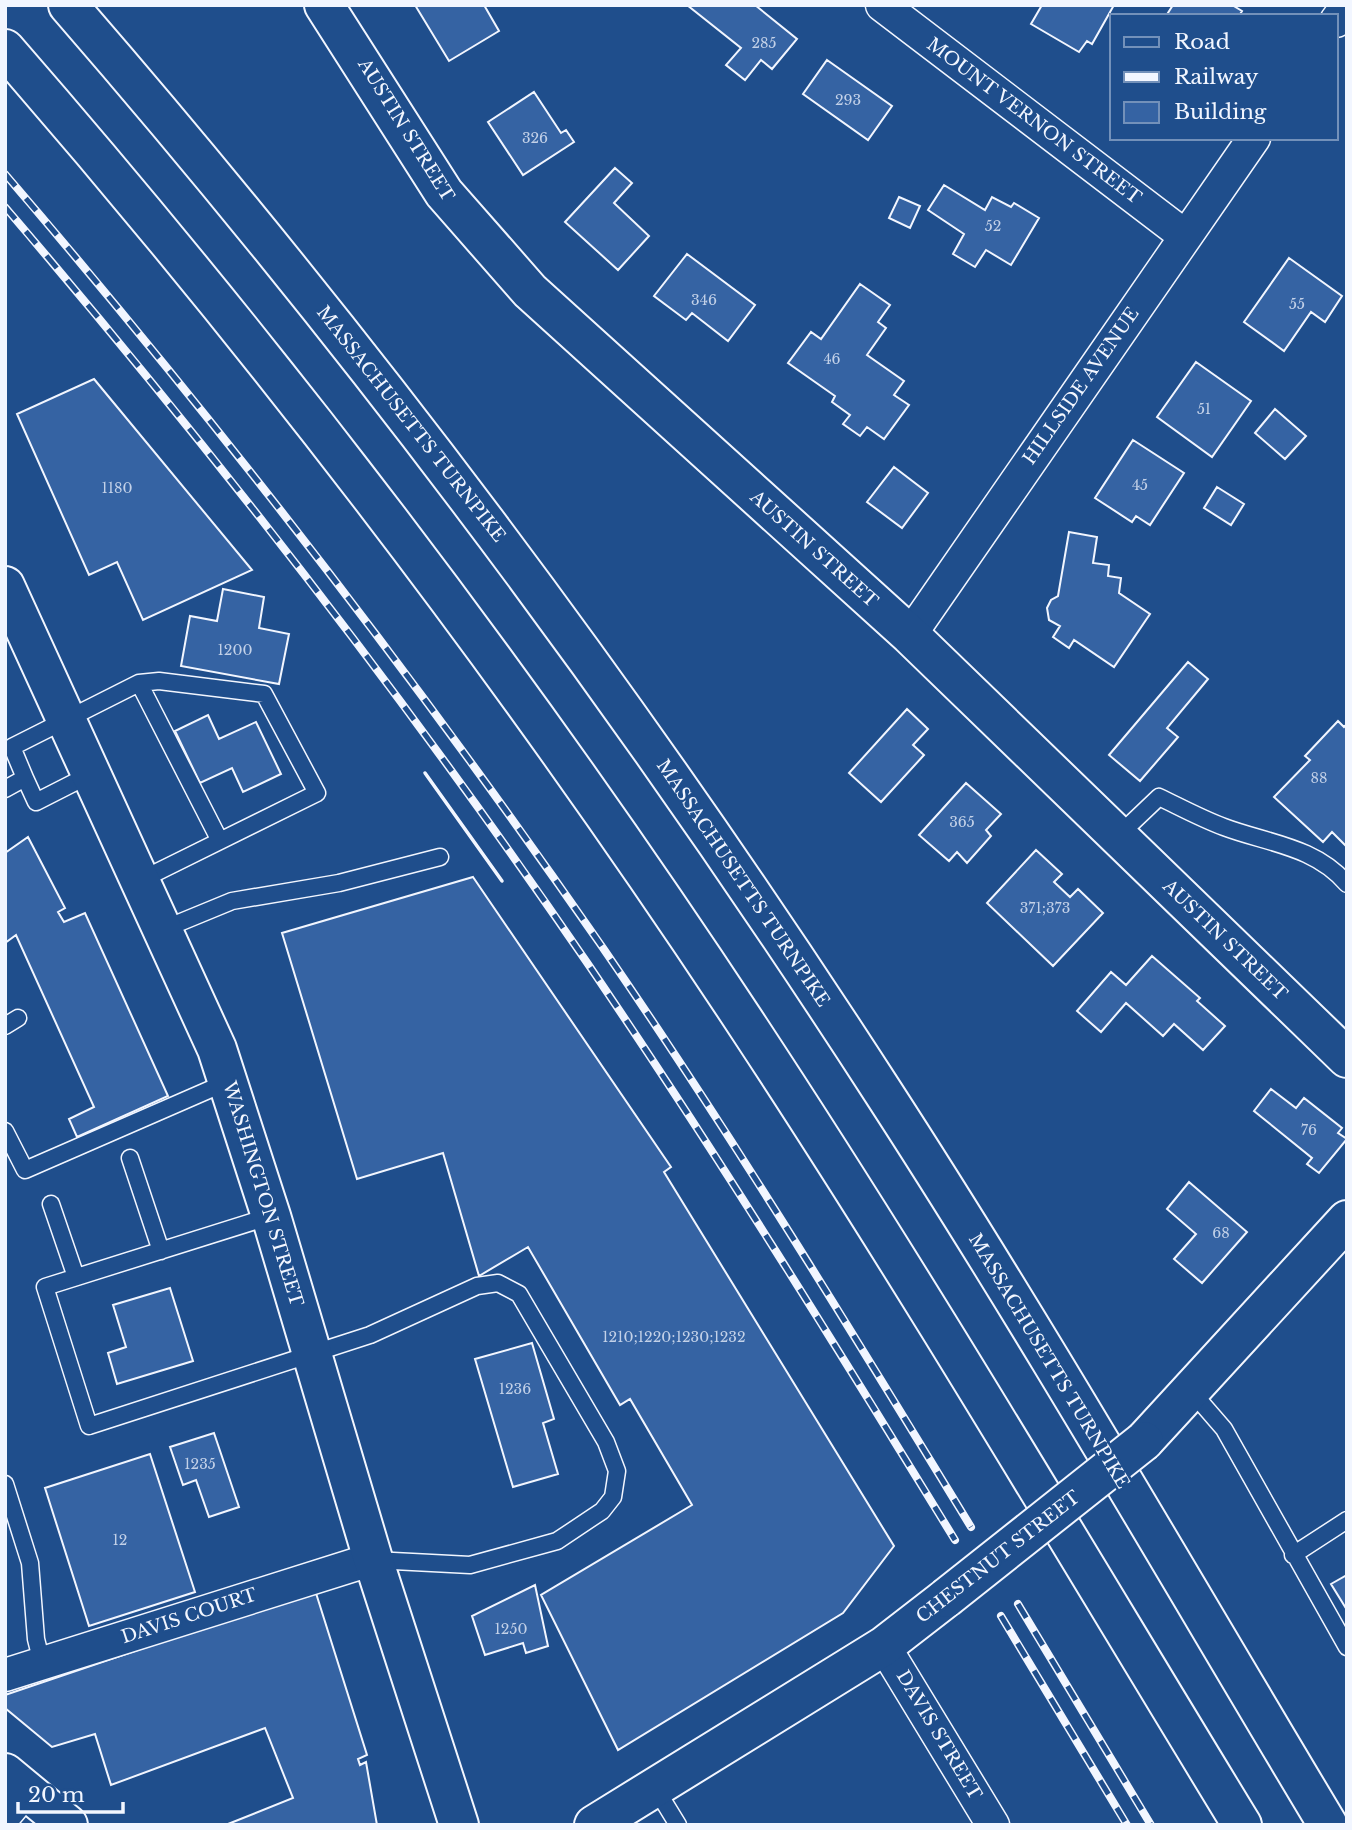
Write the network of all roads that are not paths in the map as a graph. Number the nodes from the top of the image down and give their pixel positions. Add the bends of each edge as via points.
1 (68, 5) edge
2 (324, 5) edge
3 (882, 5) edge
4 (5, 49) edge
5 (1253, 140) edge
6 (1185, 236) junction
7 (5, 586) edge
8 (910, 635) junction
9 (139, 683) junction
10 (65, 720) junction
11 (91, 774) junction
12 (25, 778) junction
13 (5, 789) edge
14 (1118, 836) junction
15 (220, 841) junction
16 (440, 857) dead end
17 (141, 880) junction
18 (1347, 884) edge
19 (164, 929) junction
20 (1347, 1058) edge
21 (229, 1081) junction
22 (5, 1131) edge
23 (130, 1158) dead end
24 (51, 1204) dead end
25 (271, 1216) junction
26 (1347, 1220) edge
27 (161, 1251) junction
28 (76, 1277) junction
29 (312, 1354) junction
30 (1192, 1392) junction
31 (5, 1484) edge
32 (1347, 1520) edge
33 (1293, 1555) junction
34 (373, 1559) junction
35 (884, 1646) junction
36 (1347, 1647) edge
37 (42, 1663) junction
38 (5, 1675) edge
39 (656, 1789) junction
40 (12, 1793) edge
41 (68, 1825) edge
42 (459, 1825) edge
43 (594, 1825) edge
44 (678, 1825) edge
45 (993, 1825) edge
46 (1242, 1825) edge
47 (1328, 1825) edge

1 - 47 main road, MASSACHUSETTS TURNPIKE via 367,366 684,795 926,1160
2 - 8 main road, AUSTIN STREET via 444,193 487,245 587,344
3 - 6 street, MOUNT VERNON STREET
4 - 46 main road via 369,493 600,807 887,1241
5 - 6 street, HILLSIDE AVENUE
6 - 8 street, HILLSIDE AVENUE
7 - 10 main road, WASHINGTON STREET
8 - 14 main road, AUSTIN STREET
9 - 10 lane
9 - 15 lane
9 - 15 lane via 159,681 264,694 317,793
10 - 11 main road, WASHINGTON STREET
10 - 12 lane via 12,747
11 - 12 lane via 36,802
11 - 17 main road, WASHINGTON STREET
12 - 13 lane
14 - 18 lane via 1159,797 1224,827 1289,844
14 - 20 main road, AUSTIN STREET
15 - 17 lane
16 - 19 lane via 339,883 232,901
17 - 19 main road, WASHINGTON STREET
19 - 21 main road, WASHINGTON STREET
21 - 22 lane via 25,1170
21 - 25 main road, WASHINGTON STREET
23 - 27 lane
24 - 28 lane
25 - 27 lane
25 - 29 main road, WASHINGTON STREET
26 - 30 main road, CHESTNUT STREET
27 - 28 lane
28 - 29 lane via 45,1287 89,1426
29 - 34 main road, WASHINGTON STREET
29 - 34 lane via 370,1335 477,1286 498,1283 519,1294 606,1442 617,1471 613,1497 602,1511 557,1541 470,1565
30 - 33 lane via 1223,1429
30 - 35 main road, CHESTNUT STREET, bridge via 1144,1441
31 - 37 lane via 30,1563
32 - 33 lane
33 - 36 lane
34 - 37 street, DAVIS COURT
34 - 42 main road, WASHINGTON STREET
35 - 39 main road, CHESTNUT STREET
35 - 45 street, DAVIS STREET
37 - 38 street, DAVIS COURT
39 - 43 main road, CHESTNUT STREET
39 - 44 lane
40 - 41 main road

